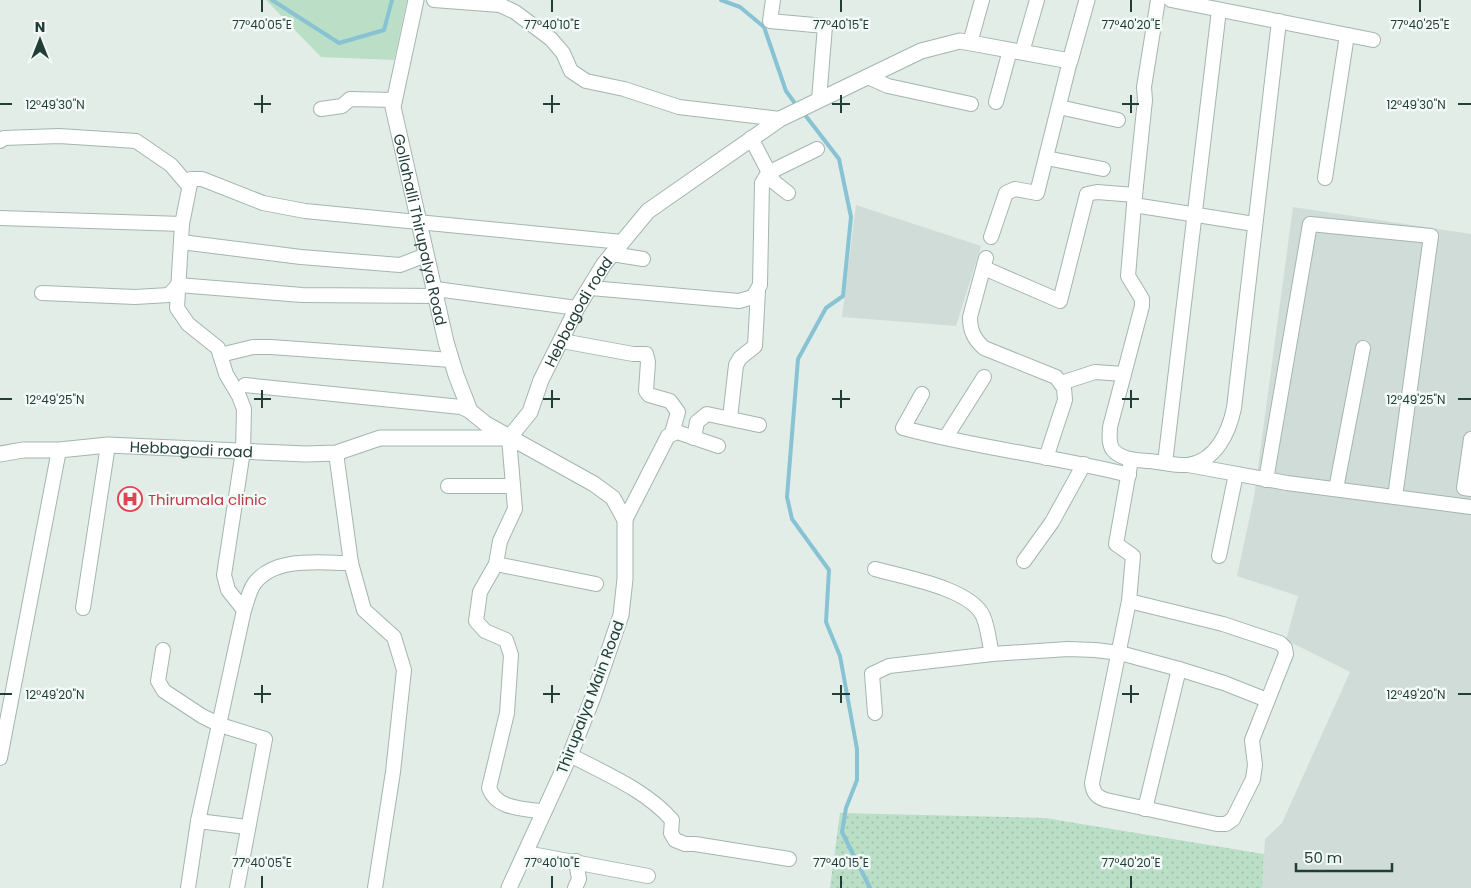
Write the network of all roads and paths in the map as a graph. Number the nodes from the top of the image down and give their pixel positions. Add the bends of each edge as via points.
1 (416, 0) edge
2 (434, 0) edge
3 (773, 0) edge
4 (982, 0) edge
5 (1037, 0) edge
6 (1087, 0) edge
7 (1158, 0) edge
8 (1171, 0) edge
9 (1219, 10) junction
10 (1279, 21) junction
11 (1347, 35) junction
12 (1373, 40) dead end
13 (970, 43) junction
14 (1016, 51) junction
15 (1070, 61) junction
16 (868, 77) junction
17 (394, 100) junction
18 (996, 102) dead end
19 (970, 104) dead end
20 (806, 106) junction
21 (1059, 107) junction
22 (320, 109) dead end
23 (780, 119) junction
24 (1118, 120) dead end
25 (751, 138) junction
26 (0, 141) edge
27 (817, 149) dead end
28 (1046, 158) junction
29 (1103, 169) dead end
30 (768, 173) junction
31 (1325, 178) dead end
32 (188, 185) junction
33 (788, 193) dead end
34 (1135, 200) junction
35 (1194, 214) junction
36 (0, 218) edge
37 (419, 221) junction
38 (182, 224) junction
39 (1254, 224) junction
40 (991, 237) dead end
41 (181, 242) junction
42 (617, 248) junction
43 (426, 255) junction
44 (643, 260) dead end
45 (178, 285) junction
46 (591, 288) junction
47 (758, 291) junction
48 (436, 292) junction
49 (42, 293) dead end
50 (578, 308) junction
51 (562, 341) junction
52 (1363, 348) dead end
53 (220, 355) junction
54 (451, 360) junction
55 (1124, 374) junction
56 (984, 377) dead end
57 (1061, 383) junction
58 (245, 385) dead end
59 (922, 394) dead end
60 (470, 411) junction
61 (730, 418) junction
62 (759, 425) dead end
63 (672, 433) junction
64 (946, 437) junction
65 (509, 438) junction
66 (694, 438) junction
67 (1471, 439) edge
68 (108, 445) junction
69 (718, 446) dead end
70 (59, 450) junction
71 (243, 451) junction
72 (336, 453) junction
73 (0, 454) edge
74 (1046, 458) junction
75 (1132, 460) junction
76 (1165, 462) junction
77 (1084, 464) junction
78 (1187, 465) junction
79 (1236, 474) junction
80 (1129, 476) junction
81 (1266, 480) junction
82 (448, 486) dead end
83 (513, 486) junction
84 (1471, 489) edge
85 (1336, 490) junction
86 (1395, 497) junction
87 (1471, 507) edge
88 (625, 520) junction
89 (1219, 556) dead end
90 (1024, 561) dead end
91 (351, 562) junction
92 (496, 564) junction
93 (875, 569) dead end
94 (596, 584) dead end
95 (1129, 601) junction
96 (83, 608) dead end
97 (244, 610) junction
98 (162, 650) dead end
99 (1120, 653) junction
100 (992, 654) junction
101 (1178, 669) junction
102 (1267, 700) junction
103 (875, 713) dead end
104 (220, 725) junction
105 (570, 755) junction
106 (0, 758) edge
107 (1145, 809) junction
108 (544, 812) junction
109 (198, 821) junction
110 (247, 827) junction
111 (526, 853) junction
112 (789, 859) dead end
113 (576, 861) junction
114 (648, 876) dead end
115 (188, 888) edge
116 (237, 888) edge
117 (376, 888) edge
118 (509, 888) edge
119 (575, 888) edge

1 - 17 street, Gollahalli Thirupalya Road
2 - 23 street via 500,5 515,12 551,39 572,71 586,81 624,89 679,107
3 - 20 street via 770,20 825,26
4 - 13 street
5 - 14 street
6 - 15 street
7 - 34 street via 1144,88
8 - 9 street
9 - 10 street
9 - 35 street
10 - 11 street
10 - 39 street
11 - 12 street
11 - 31 street
13 - 14 street, Hebbagodi road
13 - 16 street, Hebbagodi road via 960,41 921,51
14 - 15 street, Hebbagodi road
14 - 18 street
15 - 21 street
16 - 19 street via 888,86
16 - 20 street, Hebbagodi road
17 - 22 street via 350,98 342,106
17 - 37 street, Gollahalli Thirupalya Road
20 - 23 street, Hebbagodi road
21 - 24 street
21 - 28 street
23 - 25 street, Hebbagodi road
25 - 30 street
25 - 42 street, Hebbagodi road via 648,211
26 - 32 street via 4,138 59,136 136,141 171,165
27 - 30 street
28 - 29 street
28 - 40 street via 1037,193 1015,189 1006,193
30 - 33 street
30 - 47 street via 762,184
32 - 37 street via 191,179 202,179 280,207 350,217
32 - 38 street
34 - 35 street
34 - 55 street via 1128,276 1142,299 1142,306
34 - 57 street via 1098,192 1087,194 1060,301 985,263 970,318 976,341 984,348 1056,377
35 - 39 street
35 - 76 street
36 - 38 street
37 - 42 street
37 - 43 street, Gollahalli Thirupalya Road
38 - 41 street
39 - 78 street via 1231,423 1211,454
41 - 43 street via 400,265
41 - 45 street
42 - 44 street
42 - 46 street, Hebbagodi road
43 - 48 street, Gollahalli Thirupalya Road
45 - 48 street via 302,295
45 - 49 street via 169,295 136,297
45 - 53 street via 179,313 218,348
46 - 47 street via 739,301 753,297
46 - 50 street, Hebbagodi road
47 - 61 street via 756,346 738,361
48 - 50 street
48 - 54 street, Gollahalli Thirupalya Road
50 - 51 street, Hebbagodi road
51 - 63 street via 646,354 646,391 649,395 670,401 678,412
51 - 65 street, Hebbagodi road via 541,380 530,412
52 - 85 street
53 - 54 street via 271,346
53 - 71 street via 242,403
54 - 60 street, Gollahalli Thirupalya Road
55 - 57 street via 1094,372
55 - 75 street via 1109,439 1112,449
56 - 64 street
57 - 74 street via 1065,400
58 - 60 street via 461,407
59 - 64 street via 903,428
60 - 65 street
61 - 62 street
61 - 66 street via 704,415 697,422
63 - 66 street
63 - 88 street via 665,440
64 - 74 street
65 - 72 street, Hebbagodi road via 380,438
65 - 83 street
65 - 88 street, Thirupalya Main Road via 606,493 613,498
66 - 69 street
67 - 84 street via 1464,488
68 - 70 street, Hebbagodi road
68 - 71 street, Hebbagodi road
68 - 96 street
70 - 73 street, Hebbagodi road
70 - 106 street
71 - 72 street, Hebbagodi road
71 - 97 street via 224,575 228,590
72 - 91 street
74 - 77 street
75 - 76 street
75 - 80 street
76 - 78 street
77 - 80 street
77 - 90 street via 1052,522
78 - 79 street
79 - 81 street
79 - 89 street
80 - 95 street via 1116,544 1133,556
81 - 85 street
81 - 86 street via 1310,224 1431,236
82 - 83 street
83 - 92 street via 514,514 500,541
85 - 86 street
86 - 87 street
88 - 105 street, Thirupalya Main Road via 622,615
91 - 97 street via 285,564 272,569 253,585
91 - 117 street via 364,610 394,637 404,670 394,772
92 - 94 street
92 - 108 street via 480,592 476,620 485,631 506,640 511,655 506,718 489,788 502,804
93 - 100 street via 951,592 975,604 983,616
95 - 99 street
95 - 102 street via 1223,624 1280,643 1286,654
97 - 104 street
98 - 104 street via 158,681 164,691
99 - 100 street via 1068,649
99 - 101 street
99 - 107 street via 1093,790 1106,800
100 - 103 street via 889,666 872,674
101 - 102 street
101 - 107 street
102 - 107 street via 1252,744 1254,774 1233,819 1226,824 1217,824
104 - 109 street
104 - 110 street via 265,739
105 - 108 street, Thirupalya Main Road
105 - 112 street via 664,810 672,820 671,833 675,840
108 - 111 street, Thirupalya Main Road
109 - 110 street
109 - 115 street
110 - 116 street
111 - 113 street
111 - 118 street, Thirupalya Main Road
113 - 114 street
113 - 119 street via 578,879

